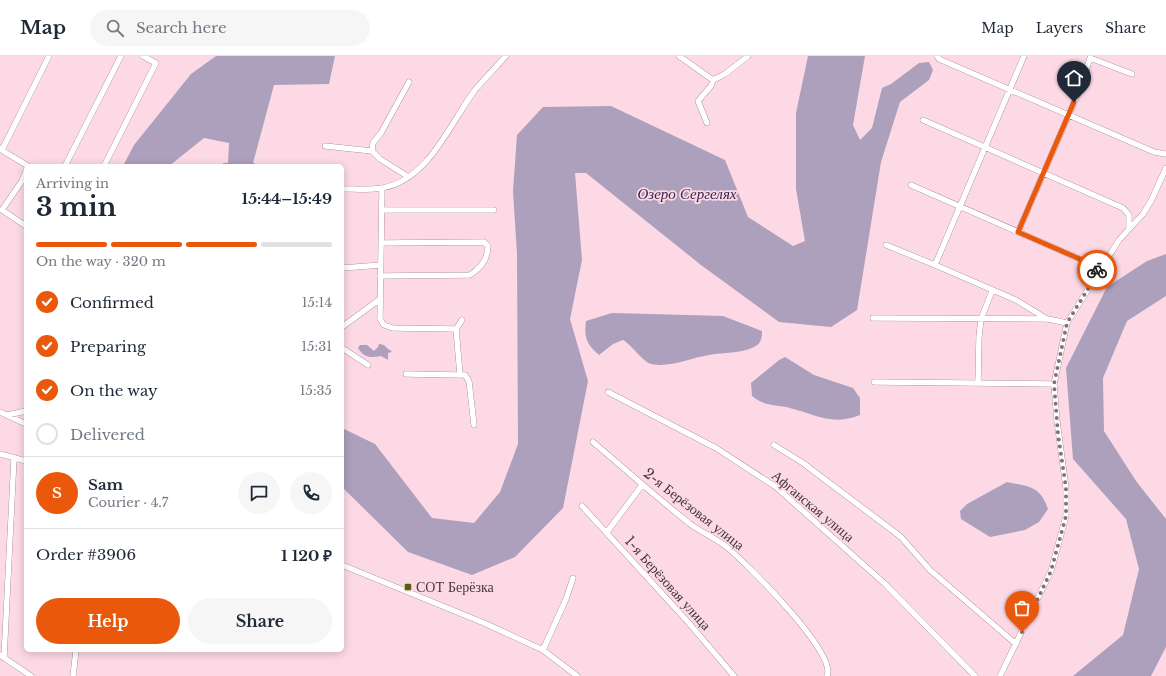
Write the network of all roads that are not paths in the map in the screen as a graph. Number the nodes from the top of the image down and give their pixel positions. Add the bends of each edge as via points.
1 (49, 56) edge
2 (121, 56) edge
3 (143, 56) edge
4 (506, 56) edge
5 (679, 56) edge
6 (748, 56) edge
7 (937, 56) edge
8 (1024, 56) edge
9 (1132, 74) dead end
10 (713, 80) junction
11 (409, 82) dead end
12 (1010, 90) junction
13 (1069, 115) junction
14 (923, 120) dead end
15 (707, 123) dead end
16 (324, 146) dead end
17 (986, 148) junction
18 (1, 149) edge
19 (372, 151) junction
20 (1166, 154) edge
21 (24, 164) edge
22 (67, 164) edge
23 (105, 164) edge
24 (1166, 168) edge
25 (1043, 174) junction
26 (24, 176) edge
27 (408, 176) junction
28 (20, 184) junction
29 (24, 185) edge
30 (911, 185) dead end
31 (382, 188) junction
32 (344, 189) edge
33 (960, 206) junction
34 (382, 210) junction
35 (494, 210) dead end
36 (24, 225) edge
37 (1129, 228) junction
38 (1018, 232) junction
39 (381, 243) junction
40 (886, 245) dead end
41 (381, 265) junction
42 (935, 265) junction
43 (344, 268) edge
44 (1099, 271) junction
45 (380, 276) junction
46 (992, 291) junction
47 (380, 299) junction
48 (873, 318) dead end
49 (981, 319) junction
50 (1048, 319) junction
51 (462, 320) dead end
52 (1067, 323) junction
53 (344, 326) edge
54 (456, 329) junction
55 (344, 349) edge
56 (368, 365) dead end
57 (406, 374) dead end
58 (460, 375) junction
59 (874, 382) dead end
60 (978, 383) junction
61 (1054, 384) junction
62 (608, 392) dead end
63 (24, 411) edge
64 (0, 412) edge
65 (7, 415) junction
66 (24, 423) edge
67 (474, 425) dead end
68 (593, 442) dead end
69 (774, 444) dead end
70 (0, 454) edge
71 (14, 458) junction
72 (24, 460) edge
73 (642, 485) junction
74 (582, 506) dead end
75 (607, 532) junction
76 (344, 566) edge
77 (573, 578) dead end
78 (1016, 644) junction
79 (542, 650) junction
80 (76, 652) edge
81 (2, 657) edge
82 (32, 676) edge
83 (73, 676) edge
84 (577, 676) edge
85 (734, 676) edge
86 (827, 676) edge
87 (975, 676) edge
88 (1000, 676) edge

1 - 18 street
2 - 22 street
3 - 23 street via 156,63
4 - 27 street via 475,91 426,162
5 - 10 street
6 - 10 street
7 - 12 street
8 - 12 street
9 - 13 street via 1090,58
10 - 15 street via 698,101
11 - 19 street via 373,143
12 - 13 street
12 - 17 street
13 - 20 street via 1154,152
13 - 25 street
14 - 17 street
16 - 19 street
17 - 25 street
17 - 33 street
18 - 21 street
19 - 27 street via 380,159
24 - 37 street via 1144,214
25 - 37 street via 1123,208 1129,215
25 - 38 street
26 - 28 street
27 - 31 street
28 - 29 street
28 - 36 street via 2,210
30 - 33 street
31 - 32 street
31 - 34 street
33 - 38 street
33 - 42 street
34 - 35 street
34 - 39 street
37 - 44 street
38 - 44 street via 1089,263
39 - 41 street
39 - 45 street via 484,242 488,246 488,255 470,275
40 - 42 street
41 - 43 street
41 - 45 street
42 - 46 street
44 - 52 street
45 - 47 street
46 - 49 street
46 - 50 street via 1016,300
47 - 53 street
47 - 54 street via 380,320 384,325 393,328
48 - 49 street
49 - 50 street
49 - 60 street
50 - 52 street
51 - 54 street
52 - 61 street
54 - 58 street
55 - 56 street
57 - 58 street
58 - 67 street via 465,375 469,381
59 - 60 street
60 - 61 street
61 - 78 street via 1066,488 1066,516 1051,571
62 - 87 street, Афганская улица via 716,448 776,487 884,583
63 - 65 street
64 - 65 street
65 - 66 street
68 - 73 street, 2-я Берёзовая улица
69 - 78 street via 901,537 930,570
70 - 71 street
71 - 72 street
71 - 81 street
73 - 75 street
73 - 86 street, 2-я Берёзовая улица via 690,524 730,549 784,603 824,657 829,668
74 - 75 street, 1-я Берёзовая улица
75 - 85 street, 1-я Берёзовая улица
76 - 79 street via 484,623
77 - 79 street
78 - 88 street
79 - 84 street
80 - 83 street
81 - 82 street

